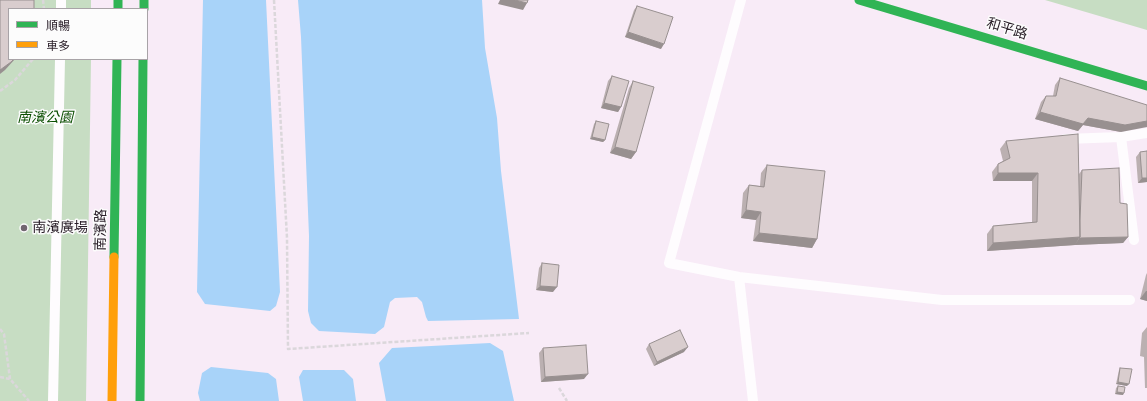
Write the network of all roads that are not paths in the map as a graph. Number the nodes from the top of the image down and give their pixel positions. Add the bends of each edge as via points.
1 (741, 0) edge
2 (859, 0) edge
3 (60, 60) edge
4 (117, 60) edge
5 (143, 60) edge
6 (1147, 86) edge
7 (1147, 133) edge
8 (1121, 137) junction
9 (1058, 140) edge
10 (1134, 240) dead end
11 (739, 277) junction
12 (1130, 300) dead end
13 (53, 401) edge
14 (112, 401) edge
15 (140, 401) edge
16 (753, 401) edge

1 - 11 lane via 670,263
2 - 6 main road, 和平路
3 - 13 lane
4 - 14 main road, 南濱路
5 - 15 main road
7 - 8 lane
8 - 9 lane via 1073,143
8 - 10 lane
11 - 12 lane via 942,300
11 - 16 lane

